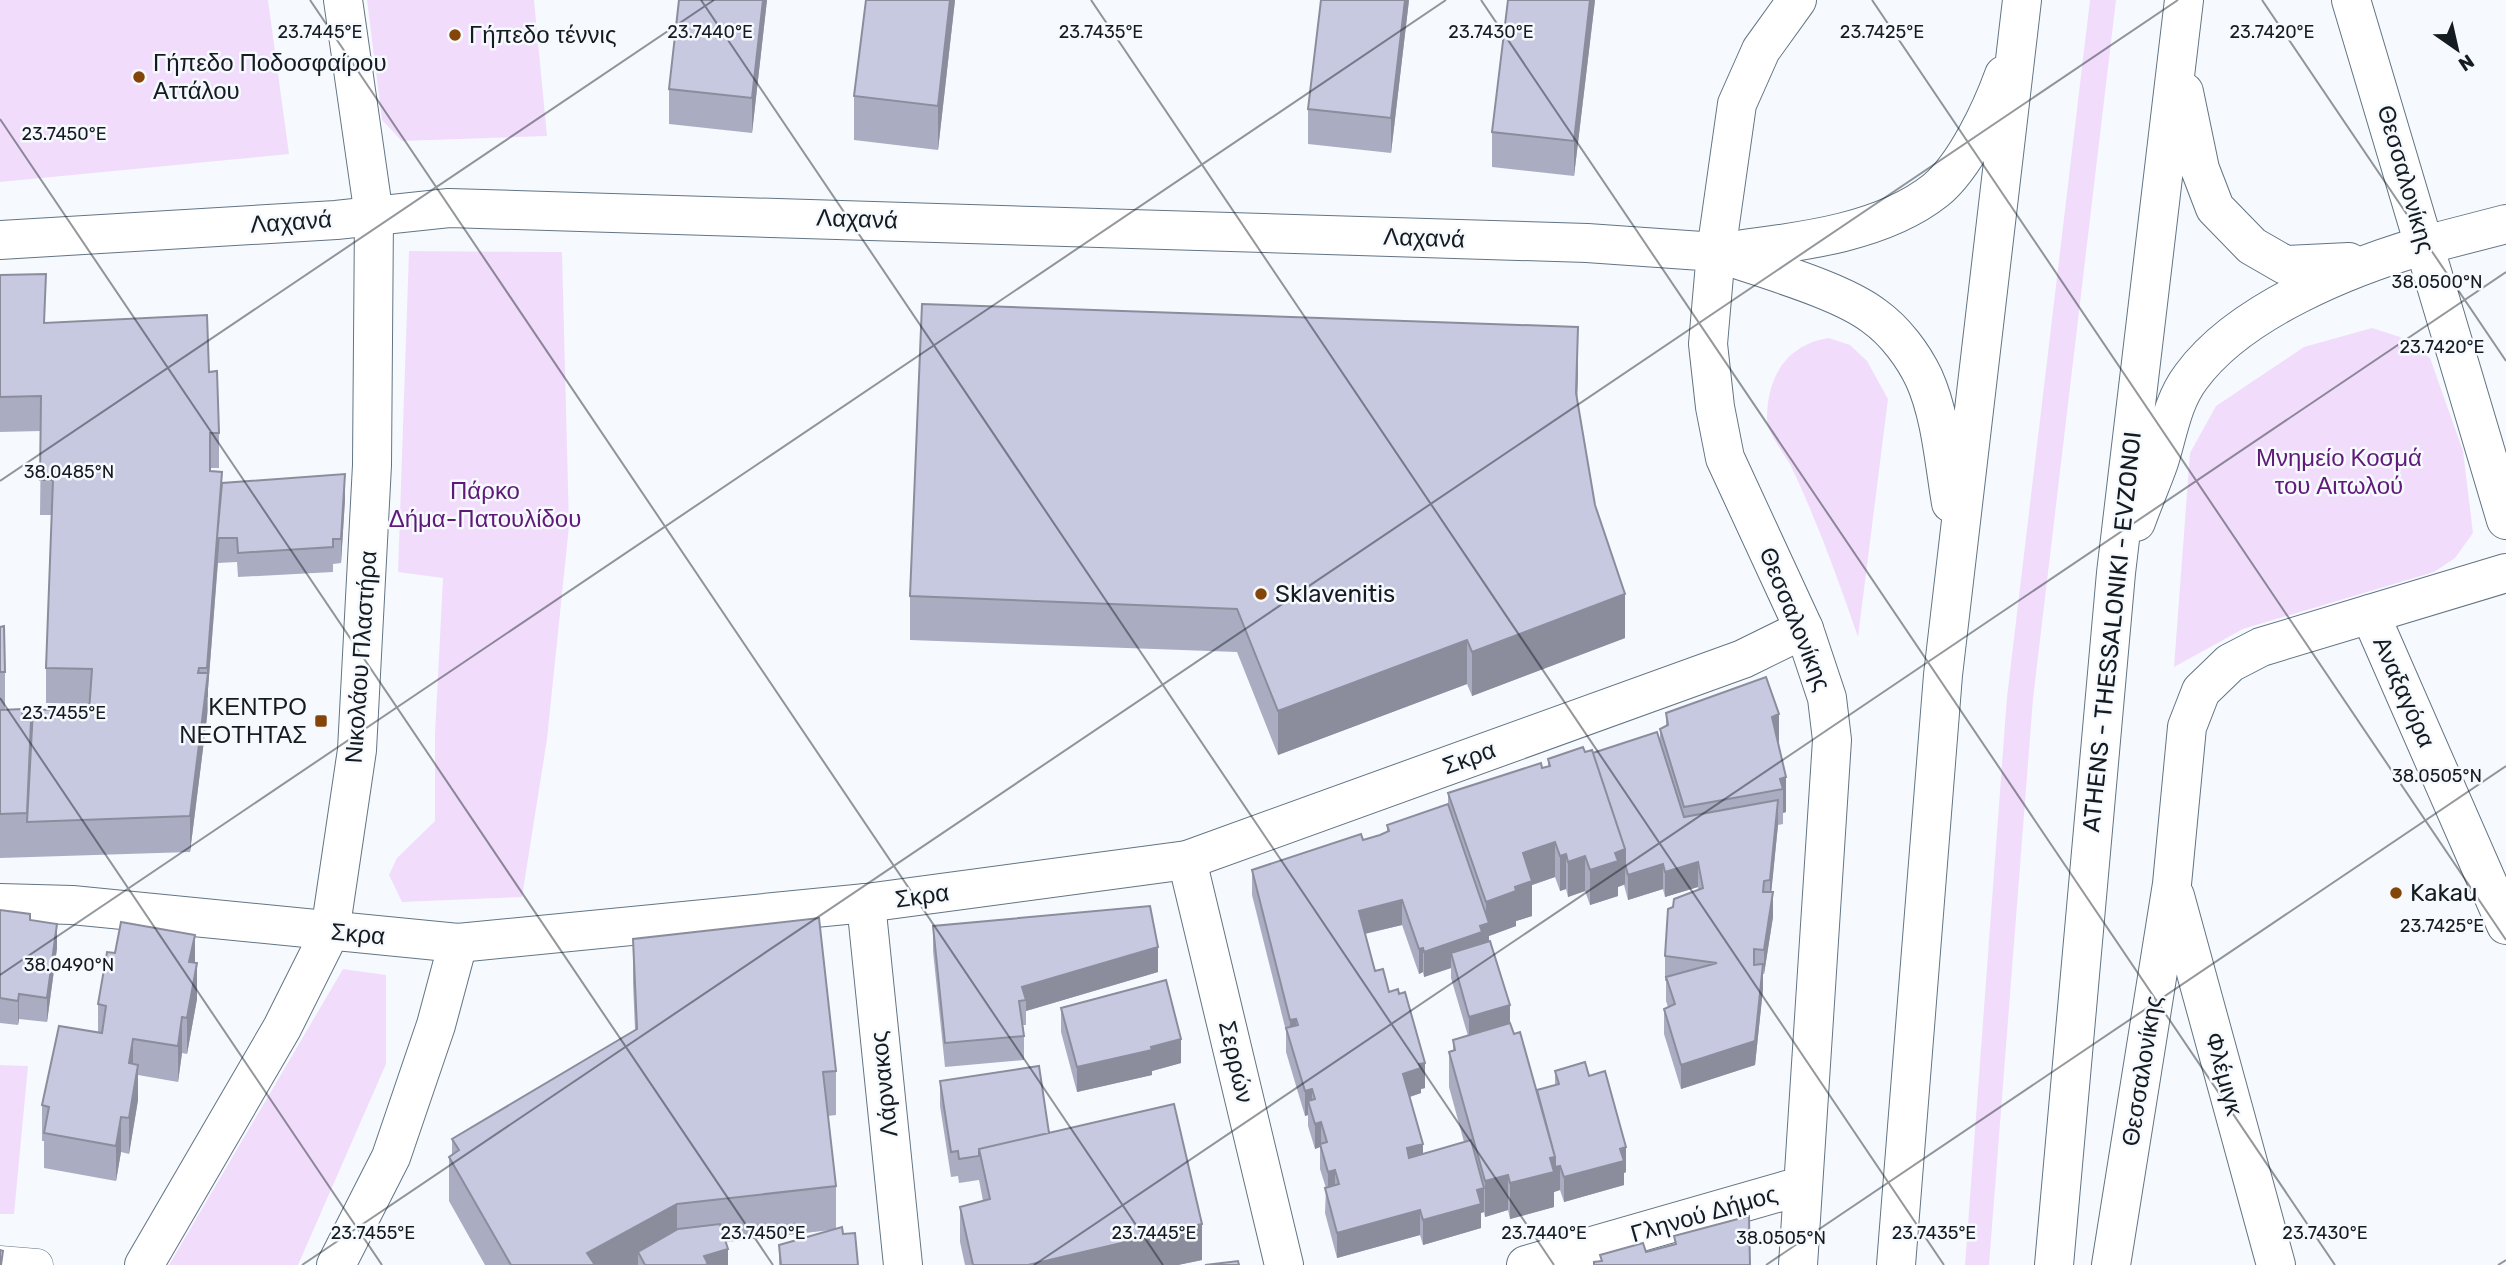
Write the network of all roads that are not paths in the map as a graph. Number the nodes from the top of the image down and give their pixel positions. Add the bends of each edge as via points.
1 (343, 0) edge
2 (1797, 0) edge
3 (2184, 0) edge
4 (2351, 0) edge
5 (2021, 15) edge
6 (2177, 60) junction
7 (373, 216) junction
8 (2506, 224) edge
9 (0, 240) edge
10 (2425, 245) junction
11 (1716, 252) junction
12 (2368, 261) junction
13 (2506, 520) edge
14 (1958, 545) junction
15 (2116, 573) junction
16 (2506, 573) edge
17 (2370, 614) junction
18 (1804, 629) junction
19 (1187, 859) junction
20 (2172, 884) junction
21 (0, 903) edge
22 (866, 903) junction
23 (2506, 925) edge
24 (330, 932) junction
25 (458, 943) junction
26 (1801, 1186) junction
27 (0, 1262) edge
28 (37, 1265) edge
29 (144, 1265) edge
30 (336, 1265) edge
31 (903, 1265) edge
32 (1284, 1265) edge
33 (1526, 1265) edge
34 (1798, 1265) edge
35 (1896, 1265) edge
36 (2054, 1265) edge
37 (2111, 1265) edge
38 (2276, 1265) edge

1 - 7 main road, Νικολάου Πλαστήρα
2 - 11 main road, Θεσσαλονίκης via 1760,50 1737,104
3 - 6 main road, ATHENS - THESSALONIKI - EVZONOI
4 - 10 main road, Θεσσαλονίκης
5 - 11 main road via 2002,80 1968,151 1936,189 1858,227 1795,242
5 - 14 main road
6 - 12 main road via 2200,170 2216,208 2252,246 2285,265
6 - 15 main road, ATHENS - THESSALONIKI - EVZONOI
7 - 9 main road, Λαχανά
7 - 11 main road, Λαχανά via 449,208 750,215 1587,243
7 - 24 main road, Νικολάου Πλαστήρα via 372,465 362,678 357,750
8 - 10 main road
10 - 12 main road
10 - 13 main road, Θεσσαλονίκης
11 - 14 main road via 1823,291 1873,315 1902,342 1924,378 1938,426
11 - 18 main road, Θεσσαλονίκης via 1708,344 1724,458
12 - 15 main road via 2304,291 2254,322 2216,350 2190,378 2171,418
14 - 35 main road via 1942,689
15 - 36 main road, ATHENS - THESSALONIKI - EVZONOI
16 - 17 main road, Θεσσαλονίκης
17 - 20 main road, Θεσσαλονίκης via 2261,647 2230,663 2201,691 2187,727
17 - 23 main road, Αναξαγόρα
18 - 19 main road, Σκρα via 1743,659
18 - 26 main road, Θεσσαλονίκης via 1827,698 1832,740
19 - 22 main road, Σκρα
19 - 32 main road, Σερρών
20 - 37 main road, Θεσσαλονίκης
20 - 38 main road, Φλέμιγκ
21 - 24 main road, Σκρα via 72,905
22 - 25 main road, Σκρα
22 - 31 main road, Λάρνακος
24 - 25 main road, Σκρα
24 - 29 main road, Νικολάου Πλαστήρα via 282,1027
25 - 30 main road via 436,1025 391,1157
26 - 33 main road, Γληνού Δήμος
26 - 34 main road, Θεσσαλονίκης
27 - 28 street

